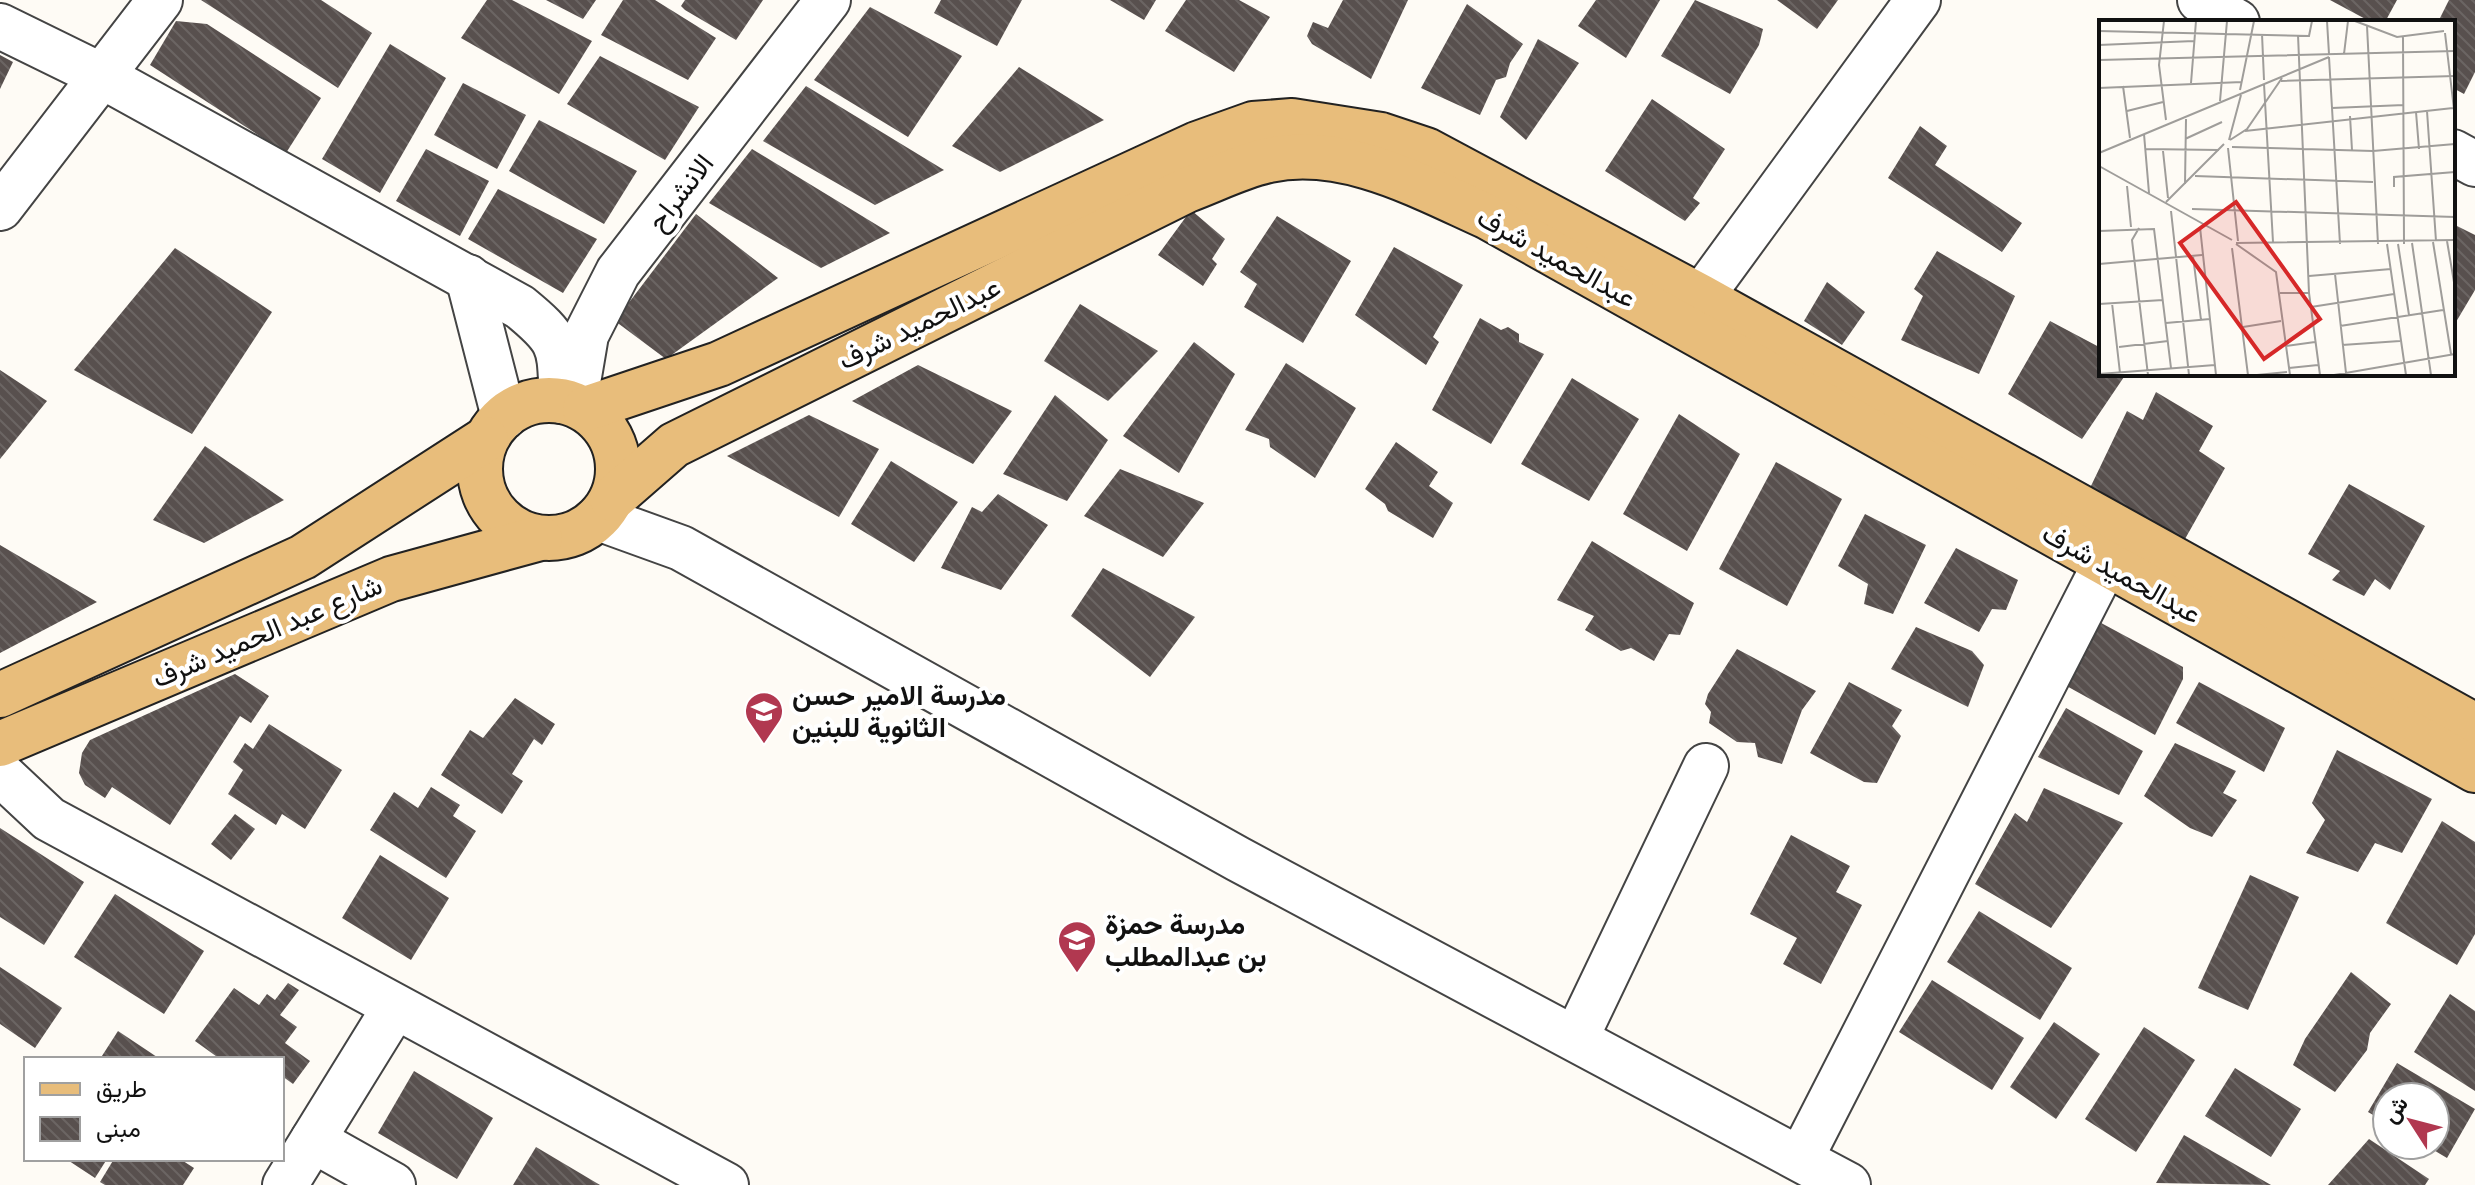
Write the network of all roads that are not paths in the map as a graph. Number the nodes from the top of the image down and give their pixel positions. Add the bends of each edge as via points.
1 (160, 0) edge
2 (828, 0) edge
3 (1918, 0) edge
4 (0, 26) edge
5 (102, 76) junction
6 (2455, 153) edge
7 (2475, 164) edge
8 (0, 208) edge
9 (468, 277) junction
10 (1701, 297) junction
11 (574, 405) junction
12 (495, 428) junction
13 (605, 508) junction
14 (540, 538) junction
15 (2105, 564) junction
16 (0, 695) edge
17 (2475, 726) edge
18 (0, 744) edge
19 (1706, 766) dead end
20 (2475, 770) edge
21 (0, 773) edge
22 (395, 1007) junction
23 (1576, 1038) junction
24 (313, 1140) junction
25 (1801, 1158) junction
26 (285, 1185) edge
27 (393, 1185) edge
28 (726, 1185) edge
29 (1848, 1185) edge

1 - 5 street
2 - 11 street, الانشراح via 618,272 586,335
3 - 10 street
4 - 5 street
5 - 8 street
5 - 9 street
6 - 7 street
9 - 11 street via 550,331
9 - 12 street
10 - 11 main road, عبدالحميد شرف via 1426,150 1334,125 1253,124 1144,168 719,364
10 - 17 main road, عبدالحميد شرف
11 - 12 main road via 531,402
11 - 13 main road via 601,422 615,449 618,479
12 - 14 main road via 481,460 488,503 519,532
12 - 16 main road, شارع عبد الحميد شرف via 303,557
13 - 14 main road via 581,531
13 - 15 main road, عبدالحميد شرف via 674,445 1187,190 1269,160 1309,156 1390,174 1488,217
13 - 23 street via 1238,859
14 - 18 main road, شارع عبد الحميد شرف via 391,579
15 - 20 main road, عبدالحميد شرف
15 - 25 street
19 - 23 street
21 - 22 street via 49,819
22 - 24 street
22 - 28 street
23 - 25 street
24 - 26 street
24 - 27 street
25 - 29 street

